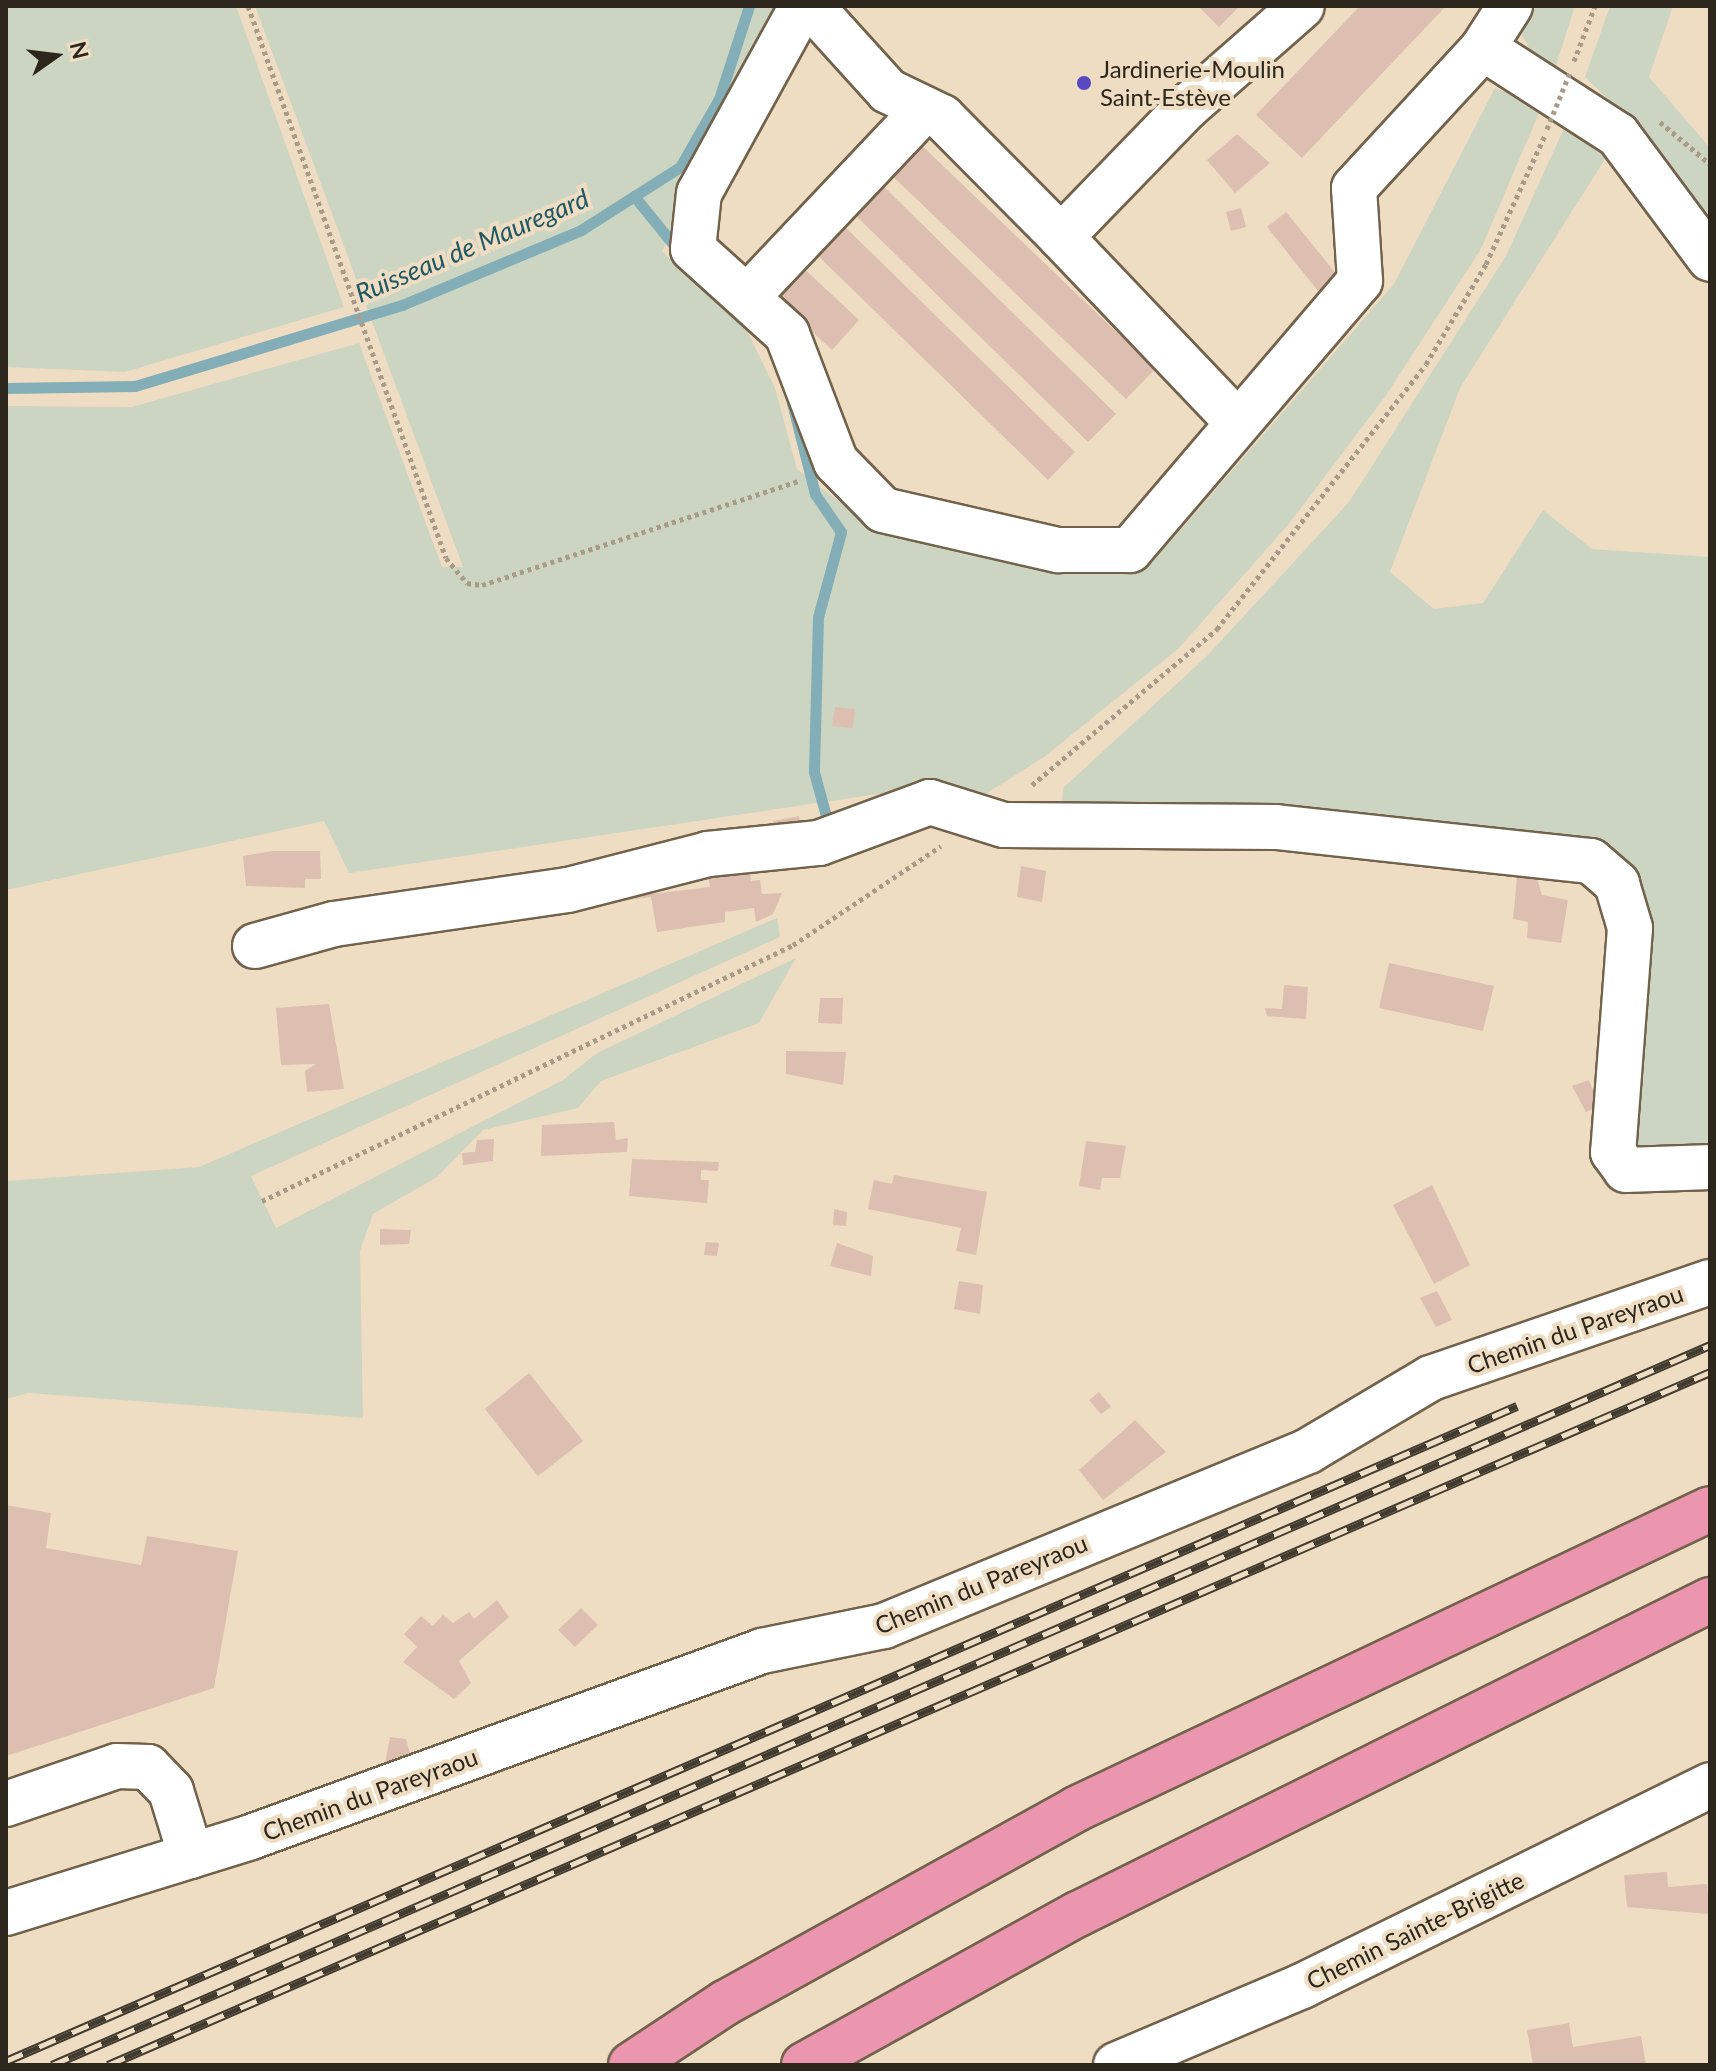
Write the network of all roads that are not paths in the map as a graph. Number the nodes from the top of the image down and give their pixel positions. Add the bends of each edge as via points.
1 (802, 6) edge
2 (811, 6) edge
3 (1302, 6) edge
4 (1510, 6) edge
5 (1483, 48) junction
6 (924, 110) junction
7 (1061, 237) junction
8 (1710, 259) edge
9 (747, 297) junction
10 (1236, 421) junction
11 (255, 946) dead end
12 (1710, 1167) edge
13 (1710, 1282) edge
14 (1710, 1509) edge
15 (1710, 1600) edge
16 (1710, 1785) edge
17 (6, 1804) edge
18 (191, 1856) junction
19 (6, 1913) edge
20 (631, 2065) edge
21 (804, 2065) edge
22 (1116, 2065) edge

1 - 9 street via 699,193 693,249
2 - 6 street via 888,91
3 - 7 street via 1186,108
4 - 5 street
5 - 8 street via 1618,135
5 - 10 street via 1354,188 1360,281
6 - 7 street via 942,117
6 - 9 street
7 - 10 street
9 - 10 street via 787,334 836,462 883,510 1058,550 1130,550
11 - 12 street via 334,924 568,890 708,854 819,843 930,802 1004,825 1276,827 1591,861 1617,884 1630,928 1613,1152 1626,1170
13 - 18 street, Chemin du Pareyraou via 1431,1378 1308,1451 884,1626 762,1651
14 - 20 highway via 1076,1809 725,2003
15 - 21 highway via 1078,1914
16 - 22 street, Chemin Sainte-Brigitte via 1302,1986
17 - 18 street via 117,1766 148,1767 171,1791
18 - 19 street, Chemin du Pareyraou

